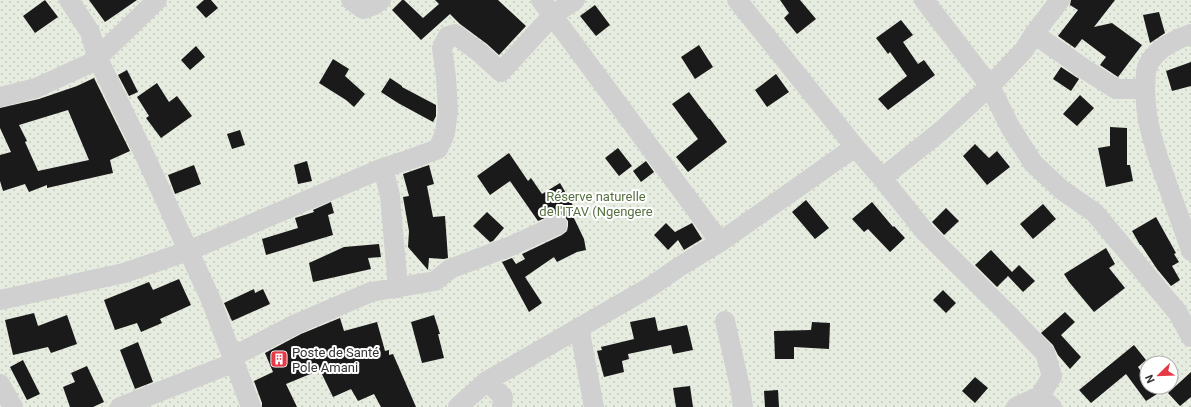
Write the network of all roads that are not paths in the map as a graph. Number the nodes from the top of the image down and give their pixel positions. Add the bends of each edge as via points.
1 (69, 0) edge
2 (157, 0) edge
3 (351, 0) edge
4 (381, 0) edge
5 (575, 0) edge
6 (737, 0) edge
7 (924, 0) edge
8 (1060, 0) edge
9 (547, 8) edge
10 (1034, 34) junction
11 (1191, 34) edge
12 (97, 57) junction
13 (990, 86) junction
14 (1145, 89) junction
15 (0, 97) edge
16 (855, 147) junction
17 (383, 168) junction
18 (882, 178) junction
19 (556, 225) dead end
20 (720, 242) junction
21 (188, 251) junction
22 (1191, 251) edge
23 (398, 288) junction
24 (0, 300) edge
25 (1184, 314) edge
26 (725, 321) dead end
27 (579, 327) junction
28 (1191, 337) edge
29 (233, 360) junction
30 (487, 381) junction
31 (1, 388) edge
32 (1046, 402) edge
33 (12, 407) edge
34 (120, 407) edge
35 (251, 407) edge
36 (458, 407) edge
37 (502, 407) edge
38 (594, 407) edge
39 (743, 407) edge
40 (1016, 407) edge

1 - 12 street via 90,32
2 - 12 street
3 - 4 street via 363,9
5 - 9 street
6 - 16 street
7 - 13 street
8 - 10 street
9 - 17 street via 502,72 455,34 448,36 442,48 448,111 445,133 438,150
9 - 20 street
10 - 13 street via 1024,50
10 - 14 street via 1116,89
11 - 14 street via 1166,46 1152,58 1146,68
12 - 15 street via 93,62 36,88
12 - 21 street
13 - 18 street via 941,131
13 - 25 street via 1010,127 1034,163 1062,190 1096,214
14 - 22 street via 1149,127
16 - 18 street
16 - 20 street
17 - 21 street
17 - 23 street via 390,196
18 - 32 street via 926,233 1045,352 1052,376
19 - 23 street via 450,270 435,281
20 - 27 street
21 - 24 street via 124,273
21 - 29 street via 211,300
23 - 29 street via 371,292 296,324
25 - 28 street
26 - 39 street
27 - 30 street
27 - 38 street
29 - 34 street
29 - 35 street
30 - 36 street
30 - 37 street via 503,397
31 - 33 street
32 - 40 street

